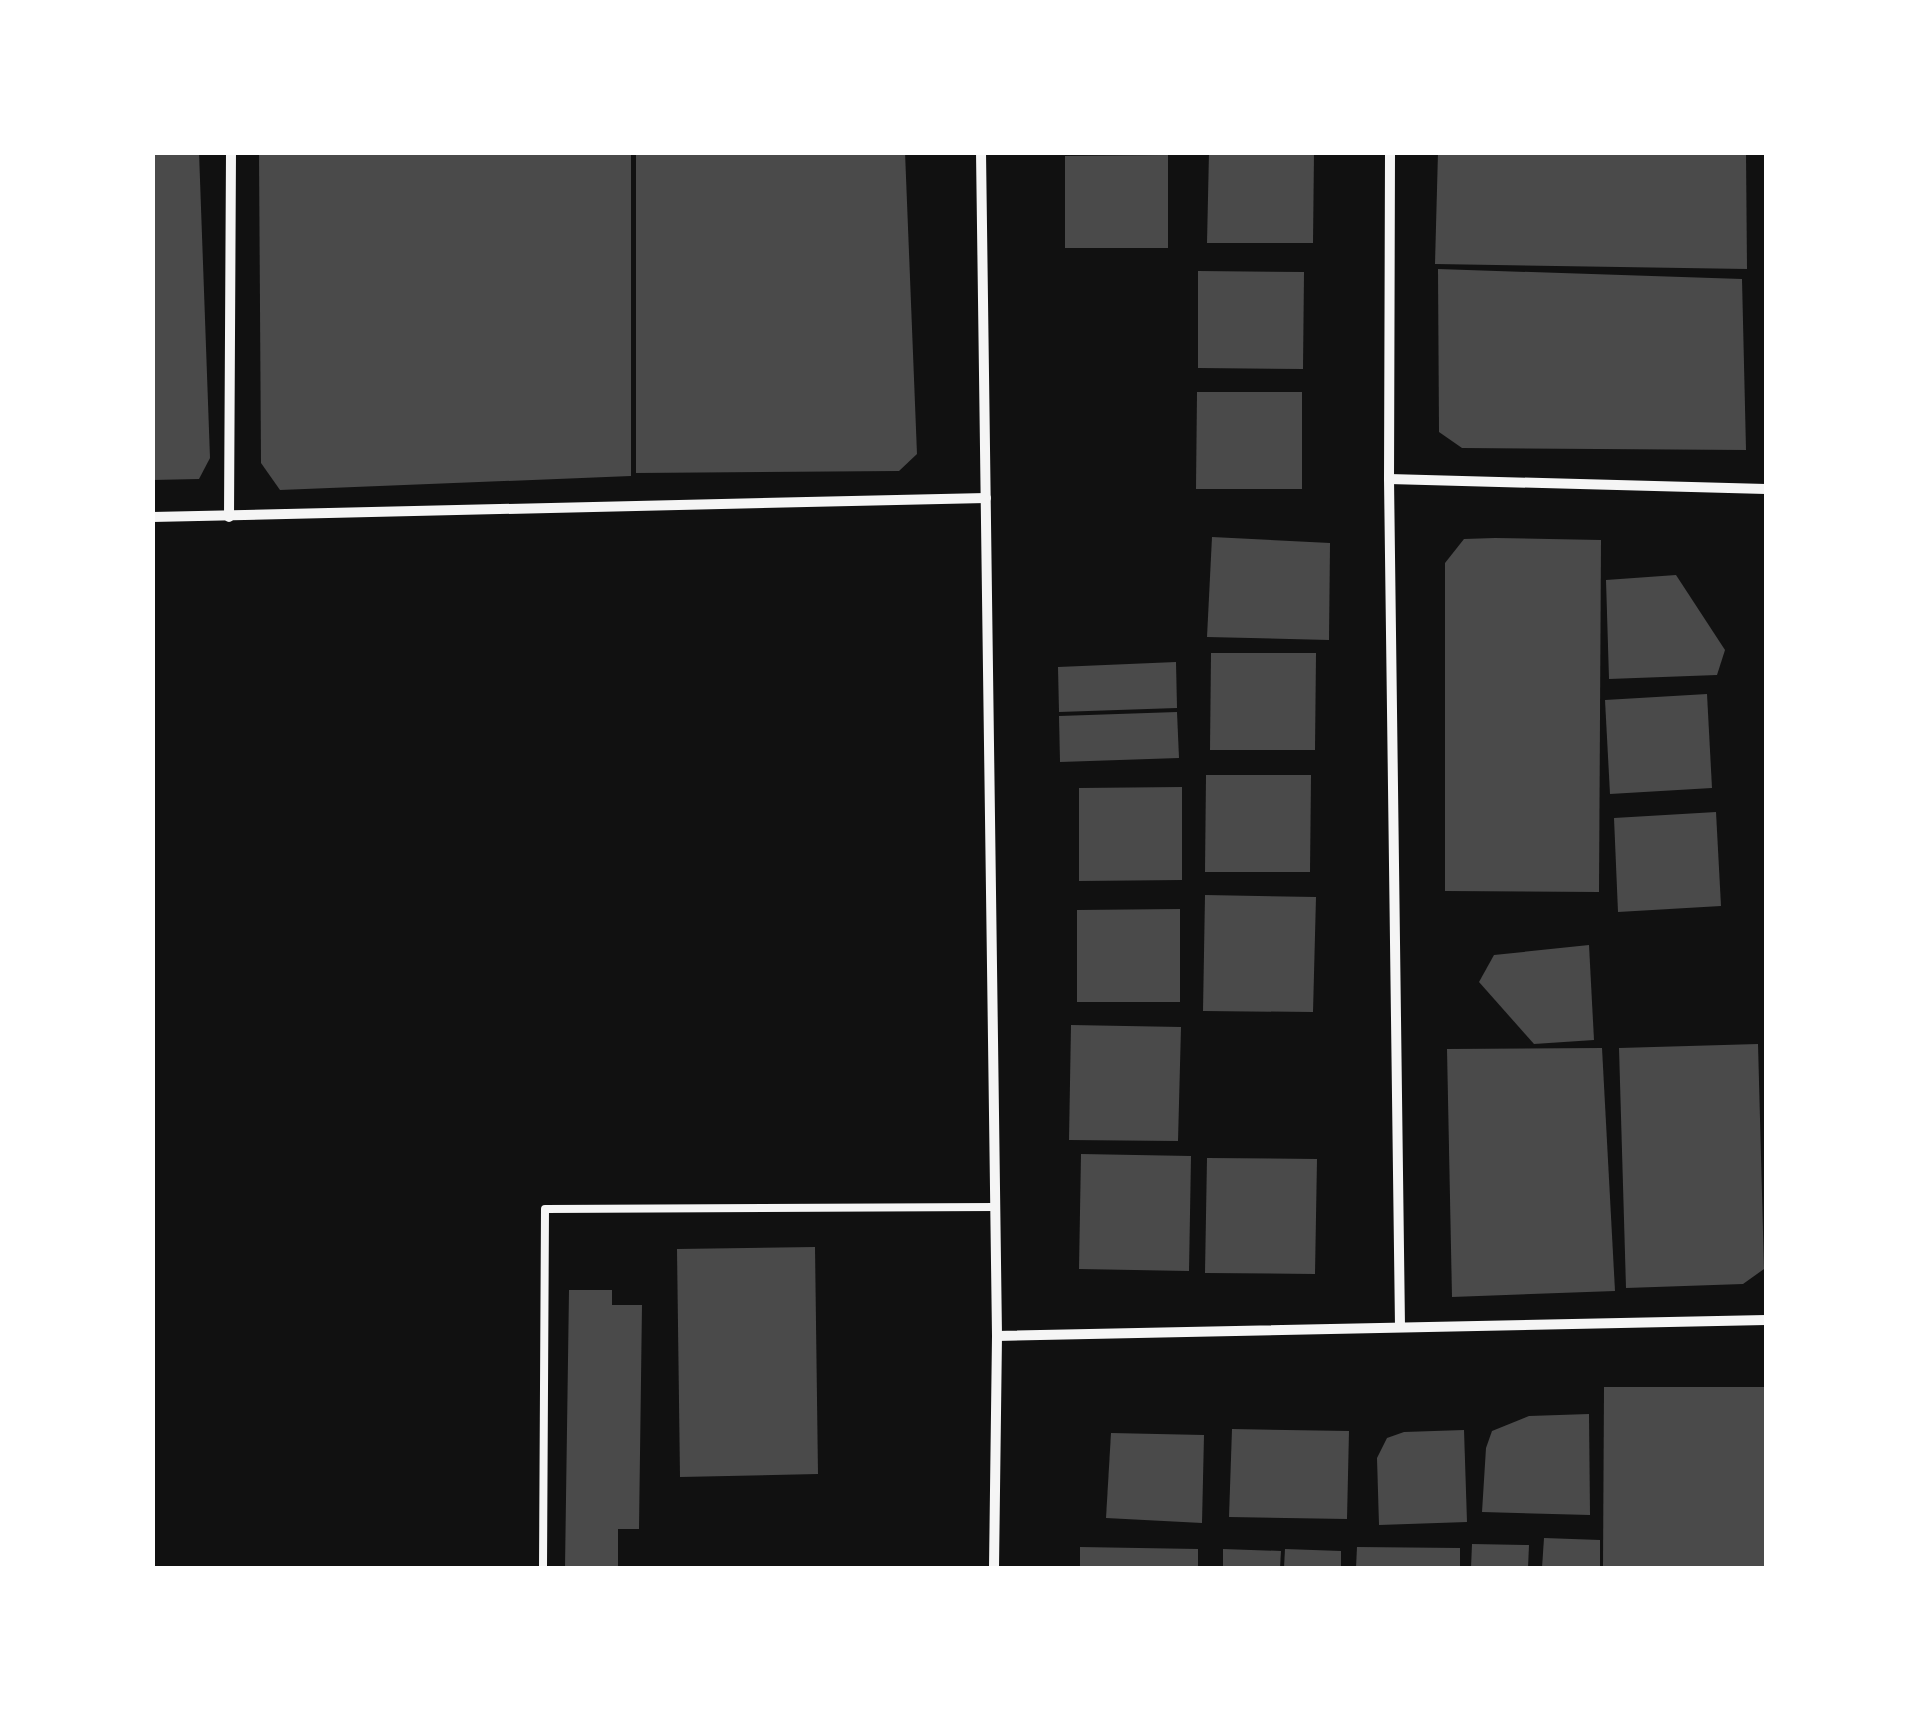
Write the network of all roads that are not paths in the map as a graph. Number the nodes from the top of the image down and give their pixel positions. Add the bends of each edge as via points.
1 (231, 152) edge
2 (981, 152) edge
3 (1390, 152) edge
4 (1389, 479) junction
5 (1766, 490) edge
6 (986, 498) junction
7 (230, 517) junction
8 (152, 518) edge
9 (996, 1207) junction
10 (1766, 1320) edge
11 (1400, 1327) junction
12 (997, 1336) junction
13 (544, 1568) edge
14 (994, 1568) edge

1 - 7 street
2 - 6 street
3 - 4 street
4 - 5 street
4 - 11 street
6 - 7 street
6 - 9 street
7 - 8 street
9 - 12 street
9 - 13 lane via 545,1209
10 - 11 street
11 - 12 street
12 - 14 street

